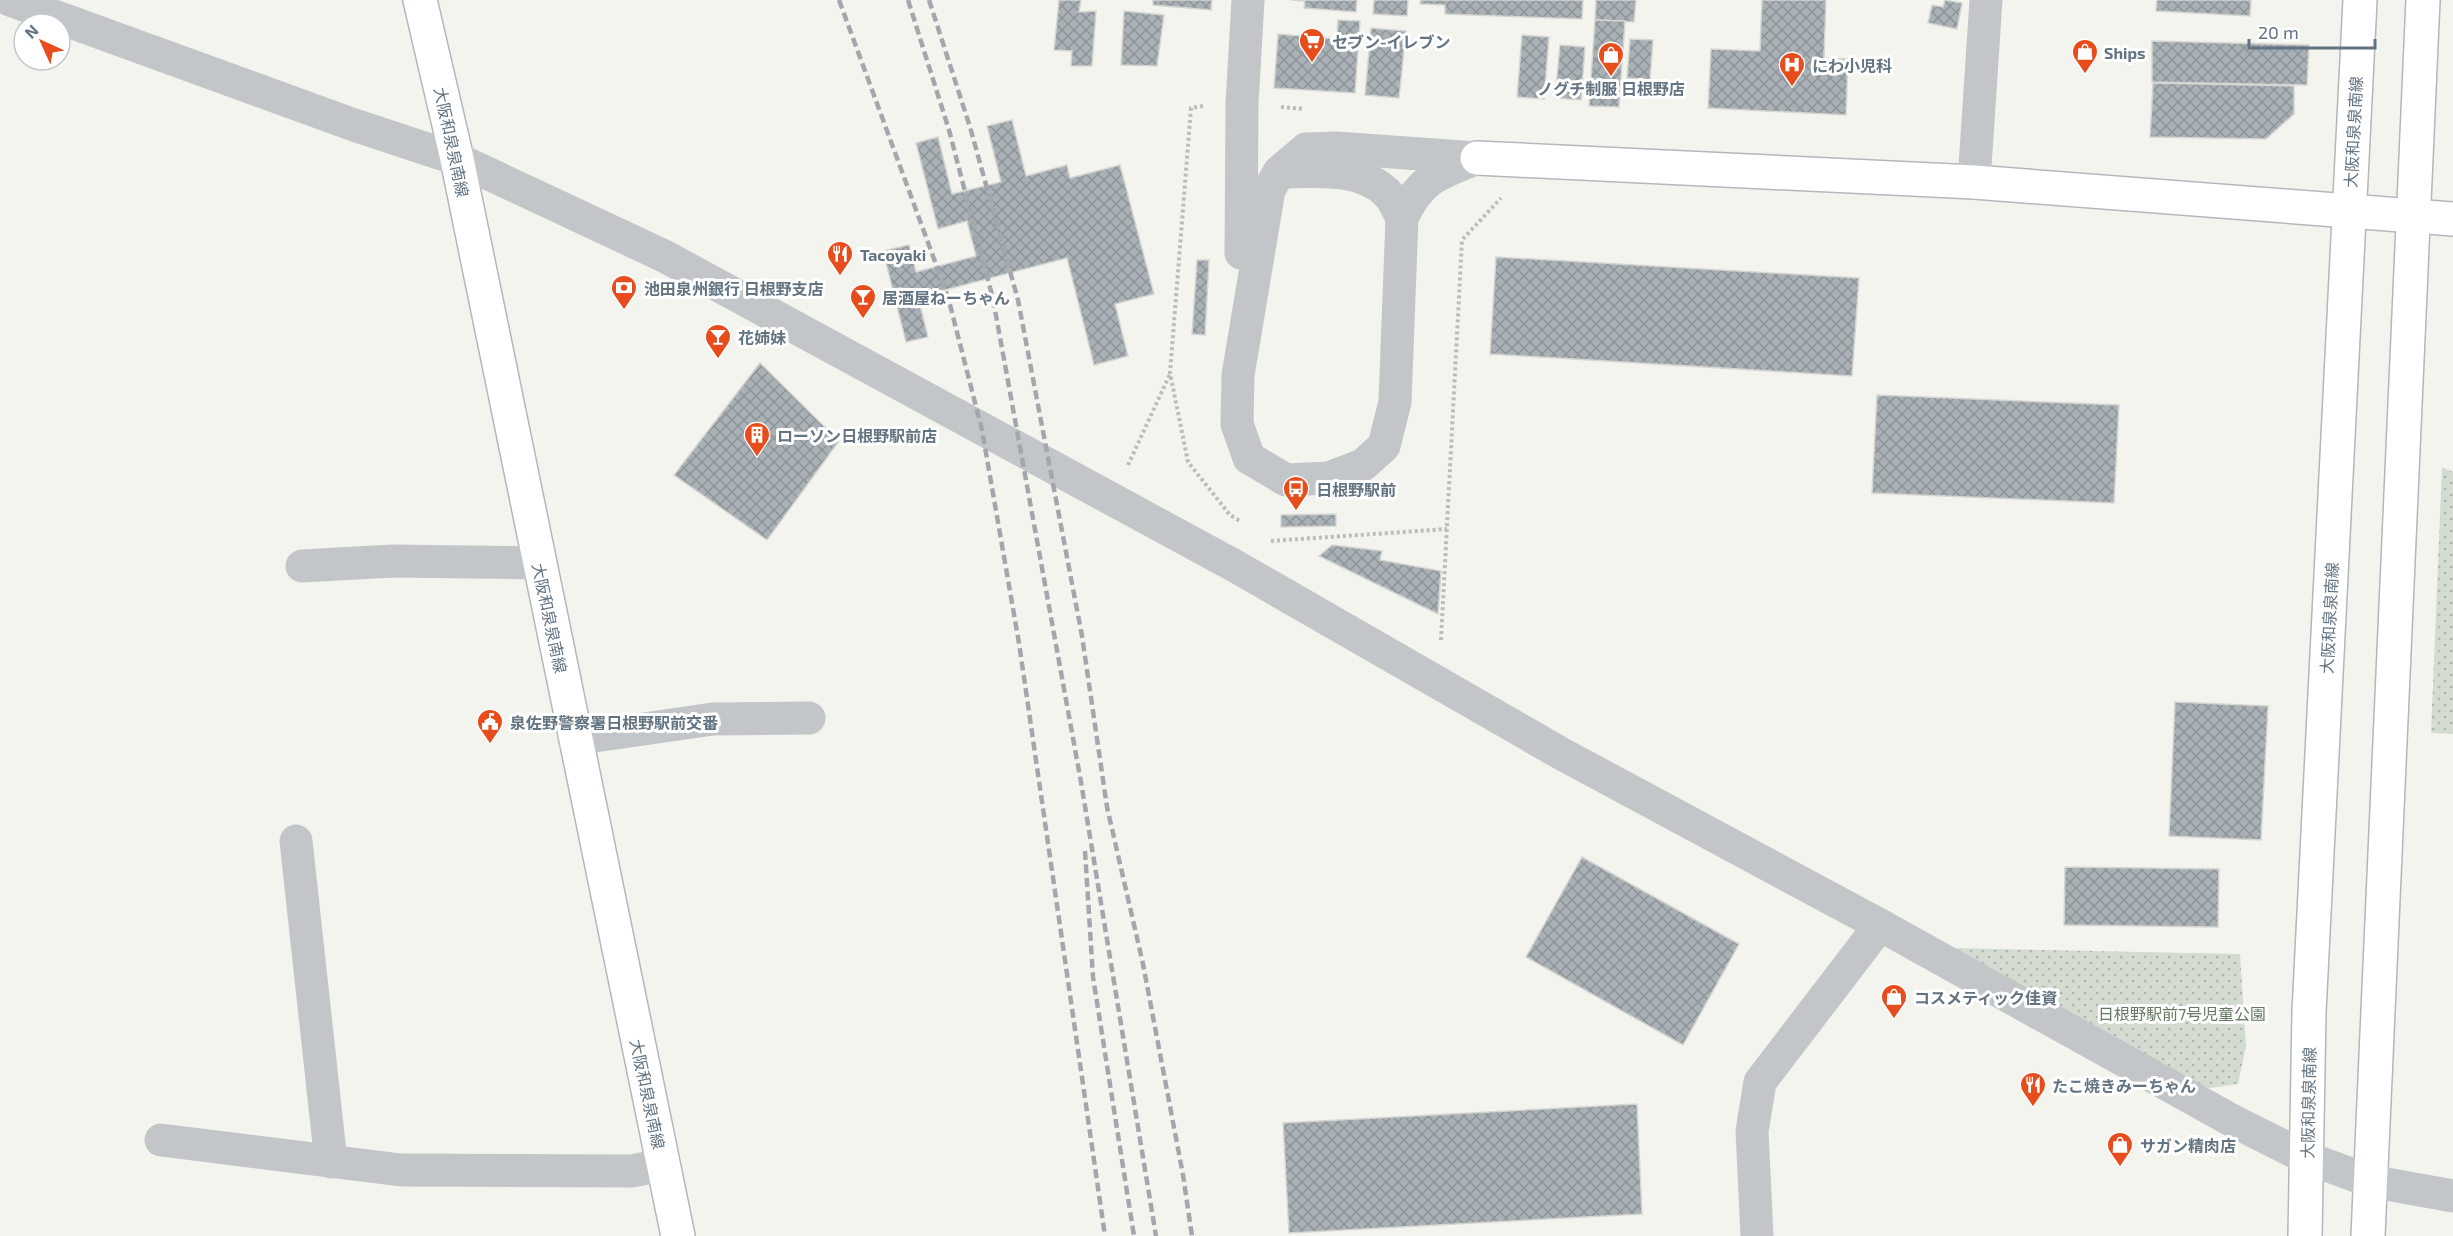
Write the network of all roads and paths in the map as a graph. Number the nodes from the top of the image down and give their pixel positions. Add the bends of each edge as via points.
1 (10, 0) edge
2 (420, 0) edge
3 (1248, 0) edge
4 (1986, 0) edge
5 (2360, 0) edge
6 (2423, 0) edge
7 (1478, 158) junction
8 (457, 159) junction
9 (1279, 172) junction
10 (1974, 182) junction
11 (1506, 193) dead end
12 (2349, 212) junction
13 (2413, 216) junction
14 (1402, 218) junction
15 (2453, 219) edge
16 (1170, 373) dead end
17 (1238, 375) junction
18 (1112, 498) junction
19 (538, 562) junction
20 (302, 566) dead end
21 (1439, 685) junction
22 (808, 718) dead end
23 (574, 739) junction
24 (296, 842) dead end
25 (1880, 925) junction
26 (161, 1140) dead end
27 (2307, 1158) junction
28 (331, 1162) junction
29 (663, 1165) junction
30 (2370, 1181) junction
31 (2453, 1196) edge
32 (678, 1236) edge
33 (1757, 1236) edge
34 (2305, 1236) edge
35 (2368, 1236) edge

1 - 8 street
2 - 8 main road, 大阪和泉泉南線
3 - 17 street via 1242,104
4 - 10 street
5 - 12 main road, 大阪和泉泉南線
6 - 13 main road
7 - 9 street via 1336,148 1306,150
7 - 10 main road
7 - 14 street via 1431,178 1413,194
8 - 18 street via 664,256
8 - 19 main road, 大阪和泉泉南線
9 - 14 street via 1329,171 1367,178 1389,195
9 - 17 street via 1269,190
10 - 12 main road
11 - 21 path via 1462,240
12 - 13 main road
12 - 27 main road, 大阪和泉泉南線 via 2309,1012
13 - 15 main road
13 - 30 main road
14 - 17 street via 1395,402 1384,446 1363,465 1329,478 1286,480 1249,458 1237,424
16 - 18 path
18 - 21 street
19 - 20 street via 393,561
19 - 23 main road, 大阪和泉泉南線
21 - 25 street
22 - 23 street via 713,719
23 - 29 main road, 大阪和泉泉南線
24 - 28 street
25 - 27 street
25 - 33 street via 1760,1082 1752,1131
26 - 28 street
27 - 30 street
27 - 34 main road, 大阪和泉泉南線
28 - 29 street via 412,1170 631,1171
29 - 32 main road, 大阪和泉泉南線
30 - 31 street
30 - 35 main road

